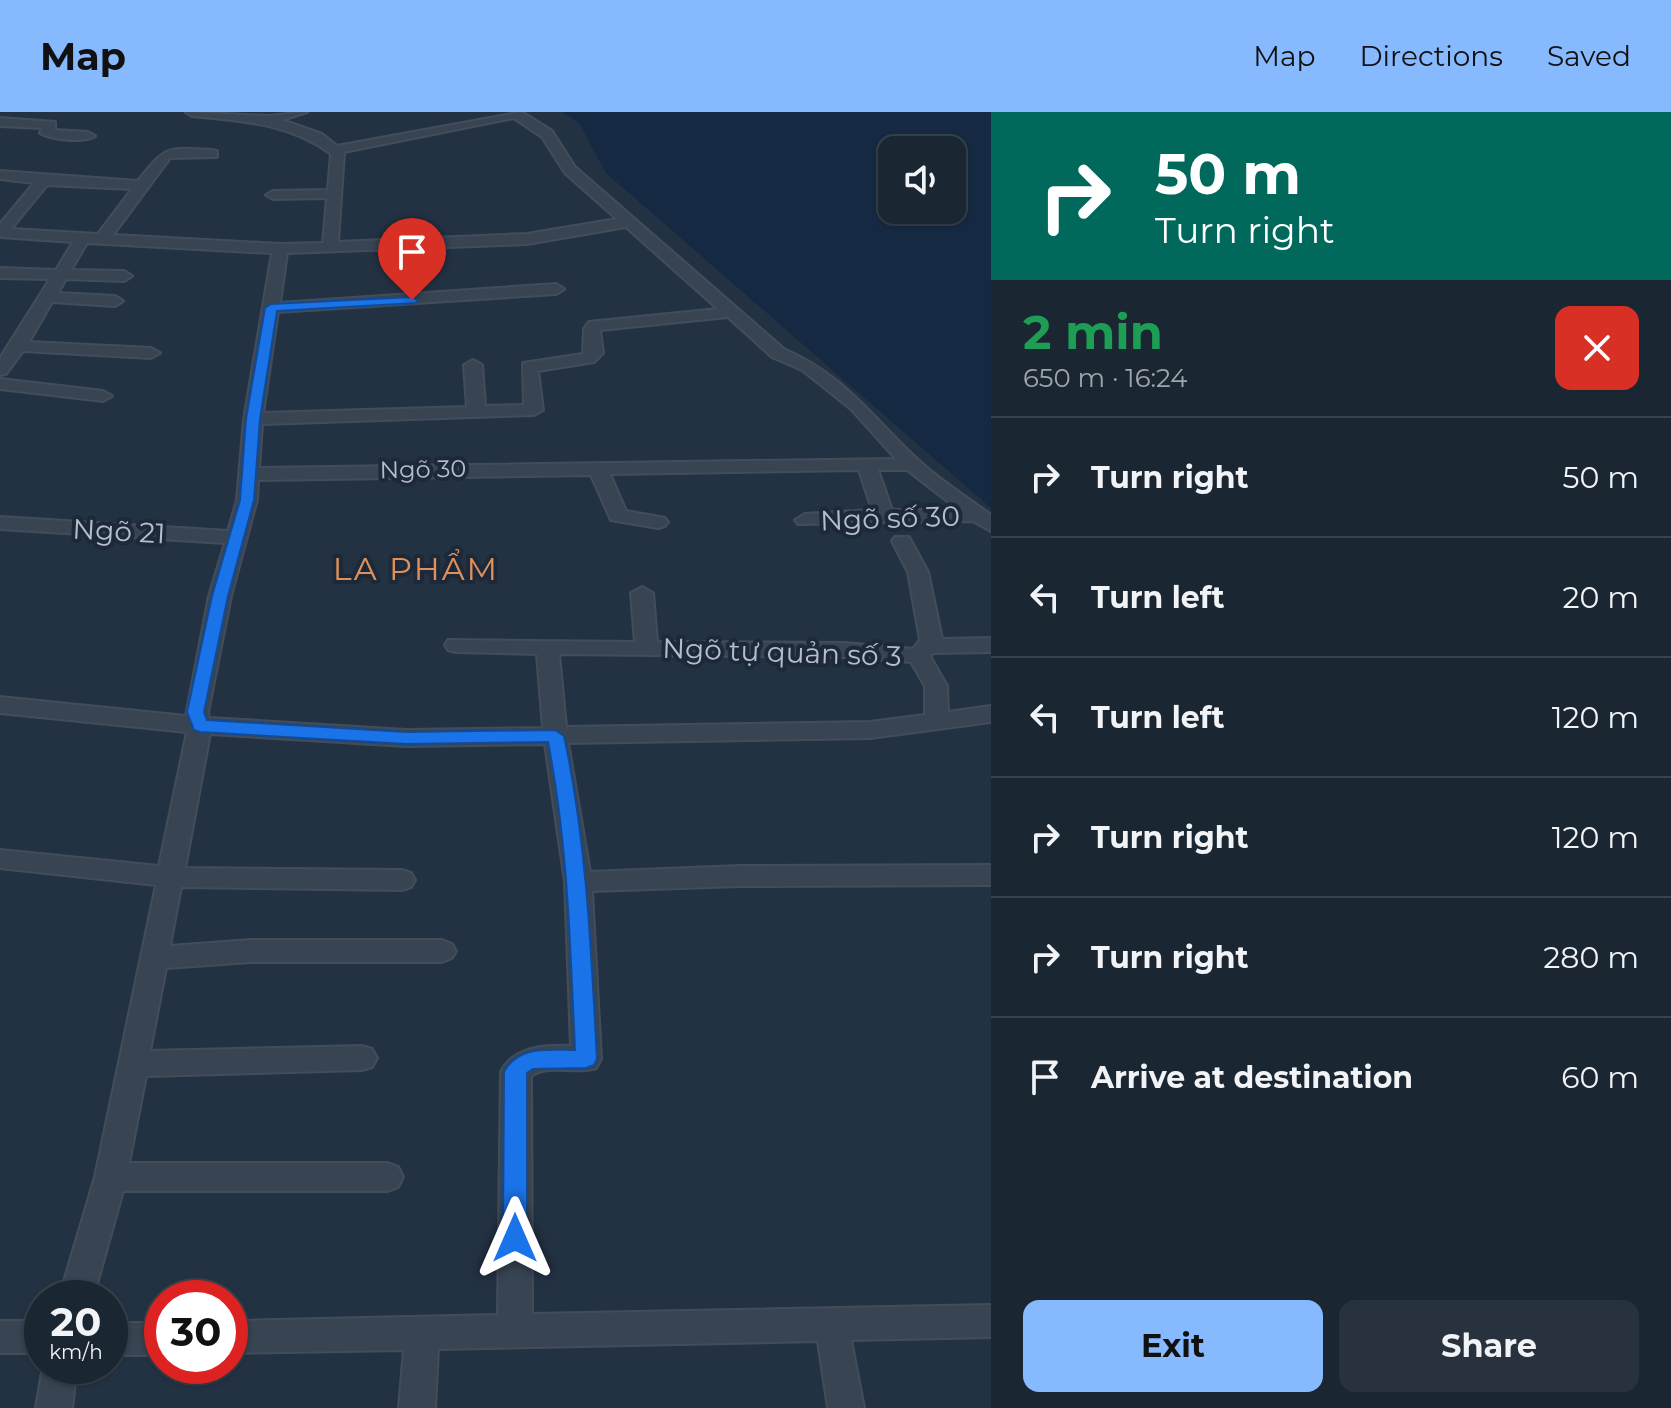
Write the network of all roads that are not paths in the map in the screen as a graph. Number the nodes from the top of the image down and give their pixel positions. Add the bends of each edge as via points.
1 (192, 112) edge
2 (301, 112) edge
3 (514, 113) edge
4 (268, 120) junction
5 (0, 122) edge
6 (88, 136) dead end
7 (335, 150) junction
8 (212, 154) dead end
9 (0, 175) edge
10 (43, 181) junction
11 (142, 185) junction
12 (335, 194) junction
13 (273, 195) dead end
14 (627, 222) junction
15 (0, 233) edge
16 (82, 239) junction
17 (101, 240) junction
18 (330, 247) junction
19 (280, 249) junction
20 (0, 273) edge
21 (58, 274) junction
22 (124, 276) dead end
23 (556, 289) dead end
24 (47, 297) junction
25 (115, 301) dead end
26 (271, 308) junction
27 (732, 312) junction
28 (18, 346) junction
29 (151, 353) dead end
30 (473, 365) dead end
31 (0, 370) edge
32 (0, 384) edge
33 (103, 396) dead end
34 (476, 413) junction
35 (253, 419) junction
36 (911, 464) junction
37 (867, 465) junction
38 (597, 467) junction
39 (249, 474) junction
40 (884, 515) junction
41 (805, 520) dead end
42 (984, 520) edge
43 (658, 522) dead end
44 (0, 523) edge
45 (238, 538) junction
46 (902, 541) dead end
47 (642, 593) dead end
48 (456, 645) dead end
49 (991, 645) edge
50 (646, 648) junction
51 (548, 649) junction
52 (924, 651) junction
53 (0, 705) edge
54 (991, 714) edge
55 (937, 720) junction
56 (200, 726) junction
57 (555, 736) junction
58 (0, 859) edge
59 (991, 875) edge
60 (172, 877) junction
61 (402, 880) dead end
62 (578, 882) junction
63 (442, 951) dead end
64 (154, 958) junction
65 (362, 1058) dead end
66 (134, 1064) junction
67 (111, 1177) junction
68 (387, 1177) dead end
69 (81, 1280) edge
70 (991, 1321) edge
71 (832, 1326) junction
72 (515, 1332) junction
73 (422, 1334) junction
74 (0, 1337) edge
75 (24, 1337) edge
76 (248, 1337) edge
77 (57, 1384) edge
78 (54, 1408) edge
79 (417, 1408) edge
80 (846, 1408) edge

1 - 4 street
2 - 4 street
3 - 7 street
3 - 14 street via 547,134 570,170
4 - 7 street via 317,137
5 - 6 street via 50,124 46,132
7 - 12 street
8 - 11 street via 169,153
9 - 10 street
10 - 11 street
10 - 15 street
11 - 17 street
12 - 13 street
12 - 18 street
14 - 18 street via 527,239
14 - 27 street
15 - 16 street
16 - 17 street
16 - 21 street
17 - 19 street
18 - 19 street
19 - 26 street
20 - 21 street
21 - 22 street
21 - 24 street
23 - 26 street
24 - 25 street
24 - 28 street
26 - 35 street
27 - 34 street via 595,326 594,353 588,358 530,366 535,410
27 - 36 street via 778,353 808,366 857,405
28 - 29 street
28 - 31 street
30 - 34 street
32 - 33 street
34 - 35 street
35 - 39 street
36 - 37 street, Ngõ 30
36 - 42 street
37 - 38 street, Ngõ 30
37 - 40 street
38 - 39 street, Ngõ 30
38 - 43 street via 618,516
39 - 45 street
40 - 41 street, Ngõ số 30
40 - 42 street, Ngõ số 30
44 - 45 street, Ngõ 21
45 - 56 street via 196,712
46 - 52 street via 918,572 931,641
47 - 50 street, Ngõ tự quản số 3
48 - 51 street, Ngõ tự quản số 3
49 - 52 street, Ngõ tự quản số 3
50 - 51 street, Ngõ tự quản số 3
50 - 52 street, Ngõ tự quản số 3
51 - 57 street
52 - 55 street via 936,686
53 - 56 street
54 - 55 street
55 - 57 street via 870,730
56 - 57 street via 406,738
56 - 60 street
57 - 62 street
58 - 60 street
59 - 62 street
60 - 61 street
60 - 64 street
62 - 72 street via 586,1059 531,1060 516,1072
63 - 64 street via 251,951
64 - 66 street
65 - 66 street
66 - 67 street
67 - 68 street
67 - 69 street
70 - 71 street
71 - 72 street
71 - 80 street
72 - 73 street
73 - 76 street
73 - 79 street
74 - 75 street
77 - 78 street

